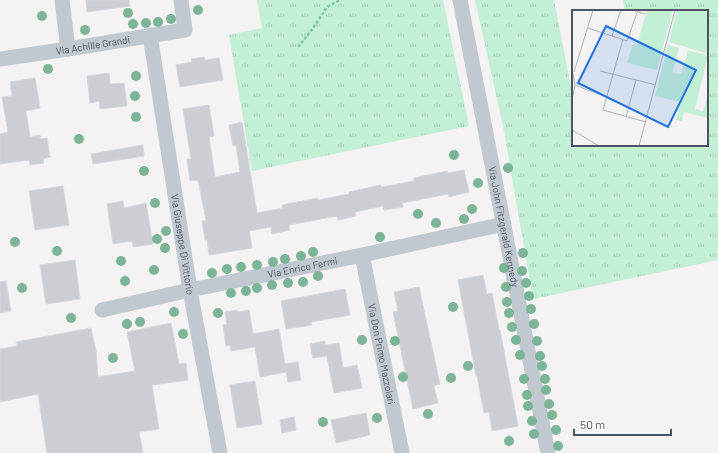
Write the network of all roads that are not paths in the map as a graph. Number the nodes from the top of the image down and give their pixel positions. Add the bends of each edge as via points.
1 (62, 0) edge
2 (181, 0) edge
3 (460, 0) edge
4 (150, 35) junction
5 (68, 50) junction
6 (0, 59) edge
7 (504, 224) junction
8 (362, 255) junction
9 (190, 290) junction
10 (102, 310) dead end
11 (220, 453) edge
12 (402, 453) edge
13 (548, 453) edge

1 - 5 street
2 - 4 street, Via Achille Grandi via 185,30
3 - 7 street, Via John Fitzgerald Kennedy
4 - 5 street, Via Achille Grandi
4 - 9 street, Via Giuseppe Di Vittorio
5 - 6 street, Via Achille Grandi
7 - 8 street, Via Enrico Fermi
7 - 13 street, Via John Fitzgerald Kennedy
8 - 9 street, Via Enrico Fermi
8 - 12 street, Via Don Primo Mazzolari
9 - 10 street, Via Enrico Fermi
9 - 11 street, Via Giuseppe Di Vittorio

